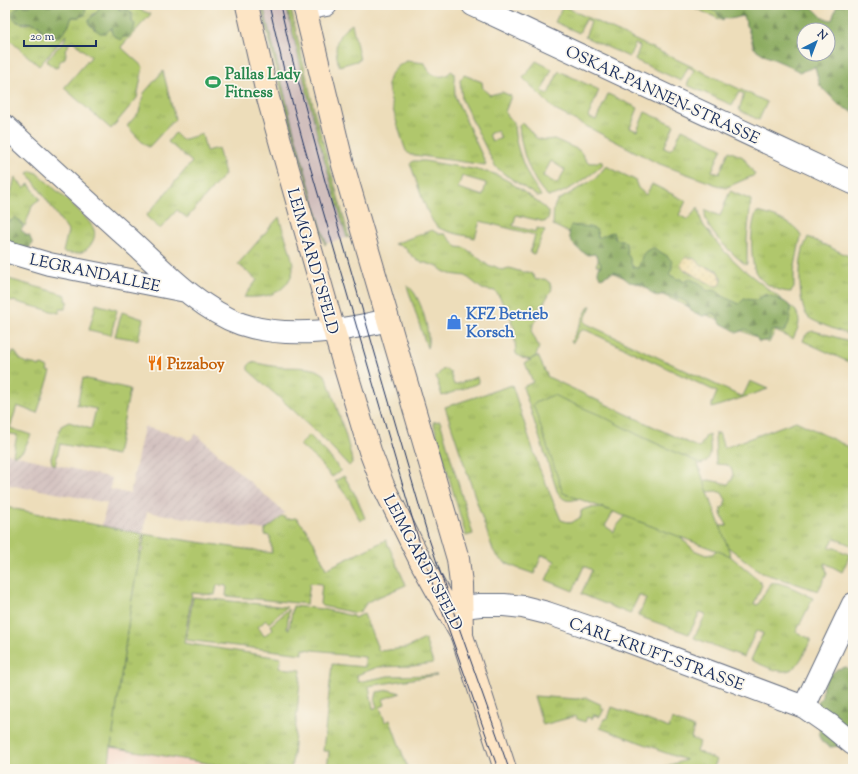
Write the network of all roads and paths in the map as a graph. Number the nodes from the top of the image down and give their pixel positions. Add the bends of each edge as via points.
1 (247, 5) edge
2 (326, 5) edge
3 (473, 5) edge
4 (304, 7) edge
5 (5, 126) edge
6 (853, 184) edge
7 (5, 251) edge
8 (186, 291) junction
9 (388, 320) junction
10 (334, 331) junction
11 (853, 604) edge
12 (454, 608) junction
13 (804, 707) junction
14 (853, 744) edge
15 (505, 769) edge

1 - 10 main road, LEIMGARDTSFELD via 268,98
2 - 4 street
3 - 6 street, OSKAR-PANNEN-STRASSE
4 - 9 main road, LEIMGARDTSFELD via 343,165
5 - 8 street
7 - 8 street, LEGRANDALLEE via 49,264
8 - 10 street via 242,324 290,332
9 - 10 street
9 - 12 main road, LEIMGARDTSFELD via 458,559 460,574
10 - 12 main road, LEIMGARDTSFELD via 379,476 423,566
11 - 13 street
12 - 13 street, CARL-KRUFT-STRASSE via 504,605 547,613
12 - 15 main road, LEIMGARDTSFELD
13 - 14 street, CARL-KRUFT-STRASSE

